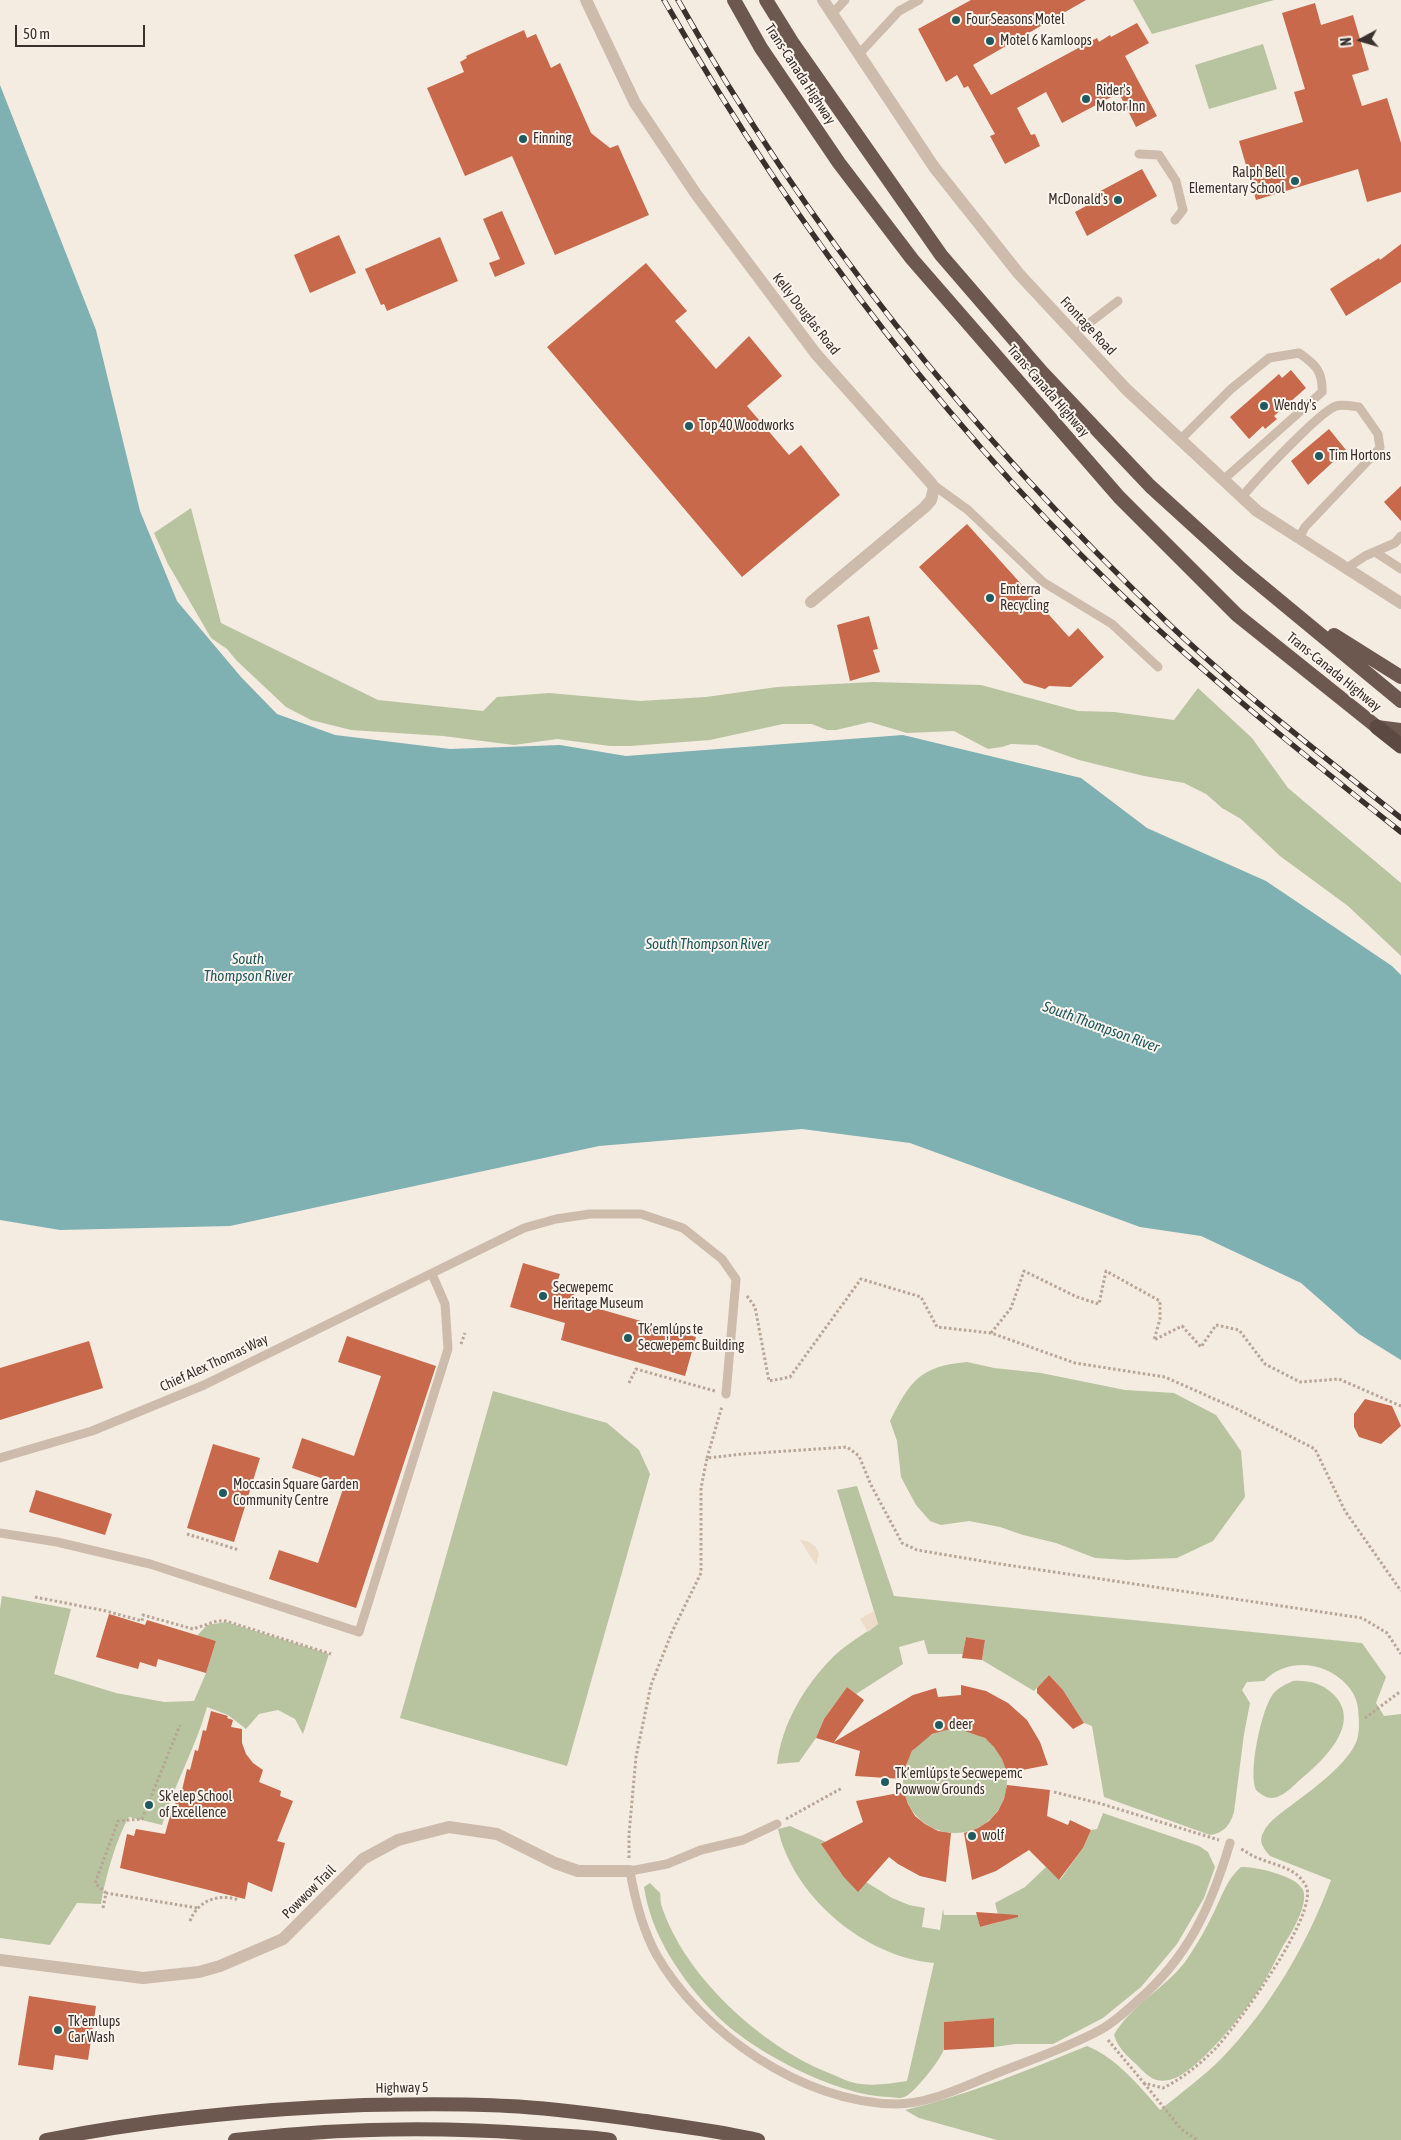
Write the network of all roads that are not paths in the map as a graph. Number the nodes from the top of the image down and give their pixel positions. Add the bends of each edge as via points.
1 (586, 0) edge
2 (734, 0) edge
3 (766, 0) edge
4 (823, 0) edge
5 (845, 0) edge
6 (918, 0) edge
7 (832, 14) junction
8 (859, 54) junction
9 (1139, 154) dead end
10 (1175, 220) dead end
11 (1118, 301) dead end
12 (1075, 334) junction
13 (1180, 440) junction
14 (1223, 480) junction
15 (931, 483) junction
16 (1242, 497) junction
17 (1401, 536) edge
18 (1299, 538) junction
19 (1375, 552) junction
20 (1240, 568) junction
21 (1347, 568) junction
22 (1401, 570) edge
23 (811, 602) dead end
24 (1401, 603) edge
25 (1158, 667) dead end
26 (1401, 677) edge
27 (1401, 701) edge
28 (1377, 727) junction
29 (1401, 730) edge
30 (1401, 746) edge
31 (432, 1274) junction
32 (726, 1394) road end
33 (0, 1458) edge
34 (0, 1534) edge
35 (777, 1824) road end
36 (1230, 1843) road end
37 (630, 1871) junction
38 (0, 1960) edge
39 (46, 2140) edge
40 (235, 2140) edge
41 (610, 2140) edge
42 (758, 2140) edge

1 - 15 street, Kelly Douglas Road via 635,103 696,194 816,354
2 - 28 highway, Trans-Canada Highway via 761,48 839,163 912,259 1119,497 1237,614
3 - 20 highway, Trans-Canada Highway via 941,254 1041,371 1143,479
4 - 7 street, Frontage Road
5 - 7 lane
6 - 8 lane via 899,11
7 - 8 street, Frontage Road
8 - 12 street, Frontage Road via 934,167 1019,274
9 - 10 lane via 1159,155 1176,181 1183,210
11 - 12 lane
12 - 13 street, Frontage Road
13 - 14 street, Frontage Road
13 - 14 lane via 1231,389 1269,358 1299,353 1313,362 1323,379 1322,392
14 - 16 street, Frontage Road
15 - 23 street via 933,492 925,507
15 - 25 lane via 968,510 1043,582 1112,624
16 - 18 street, Frontage Road via 1257,511
16 - 18 lane via 1336,406 1359,407 1378,434 1380,448 1305,527
17 - 19 lane via 1395,543
18 - 21 street, Frontage Road
19 - 21 lane
19 - 22 lane
20 - 26 highway via 1345,643
20 - 27 highway, Trans-Canada Highway
21 - 24 street, Frontage Road
28 - 29 highway
28 - 30 highway, Trans-Canada Highway
31 - 32 lane, Chief Alex Thomas Way via 524,1228 556,1219 590,1214 640,1214 683,1228 722,1259 736,1279
31 - 33 lane, Chief Alex Thomas Way via 204,1385 92,1431
31 - 34 lane via 445,1304 448,1349 359,1632 150,1564 57,1542
35 - 37 lane via 743,1840 701,1850 667,1864
36 - 37 lane via 1209,1904 1180,1956 1147,1993 1101,2030 1055,2051 919,2101 898,2104 876,2103 828,2091 768,2064 744,2049 696,2007 657,1955 635,1899
37 - 38 street, Powwow Trail via 578,1871 497,1834 449,1828 398,1840 363,1859 284,1938 220,1966 199,1972 144,1978
39 - 42 highway, Highway 5 via 192,2116 306,2107 416,2104 508,2106 606,2115
40 - 41 highway via 308,2132 411,2128

